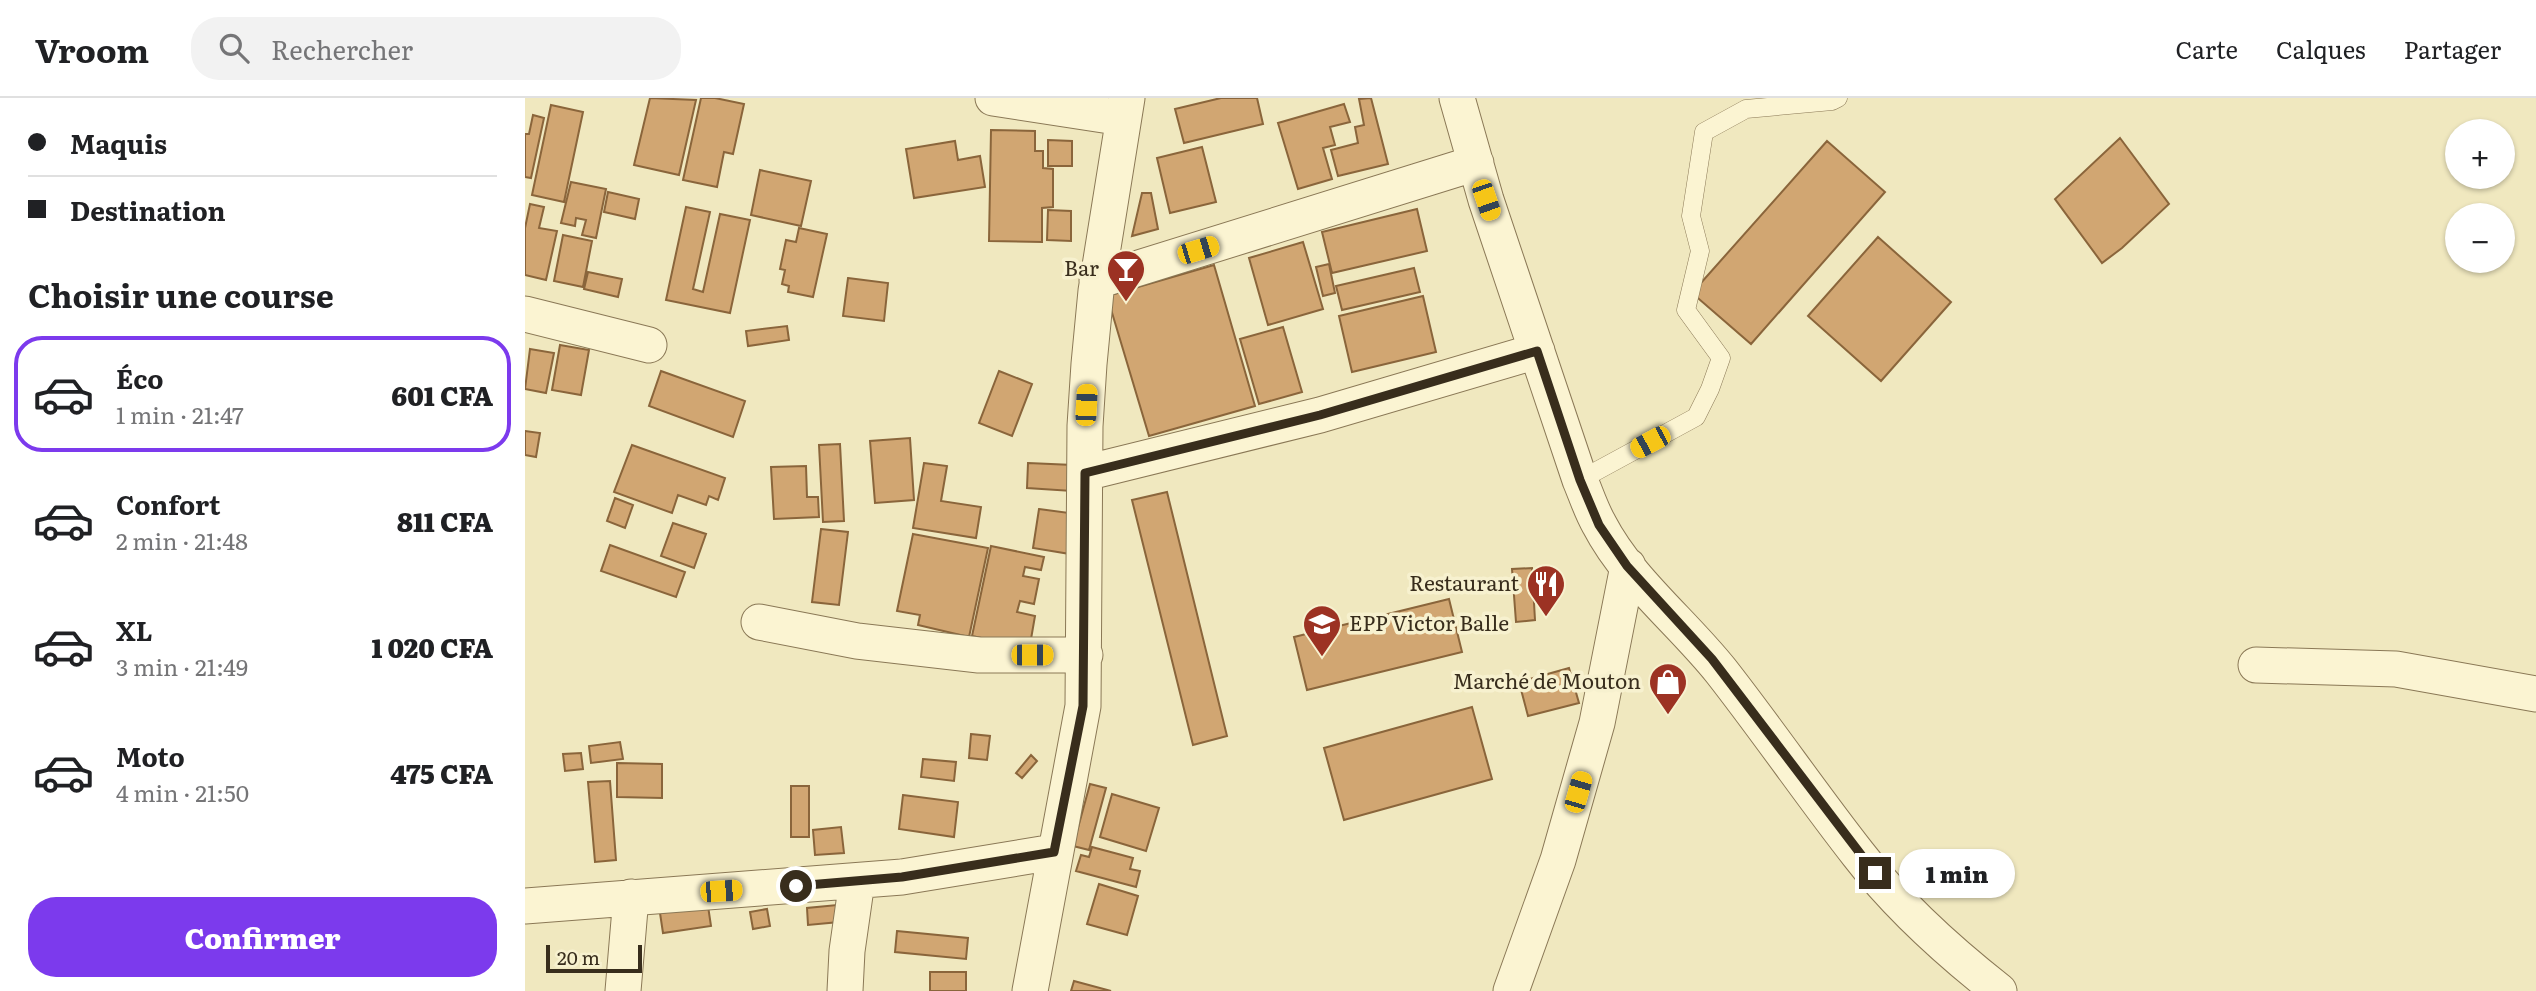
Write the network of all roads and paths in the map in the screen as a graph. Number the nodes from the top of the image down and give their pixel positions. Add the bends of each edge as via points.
1 (993, 98) edge
2 (1457, 98) edge
3 (1838, 98) edge
4 (1125, 108) edge
5 (1476, 163) junction
6 (1097, 281) junction
7 (525, 314) edge
8 (649, 345) dead end
9 (1537, 351) junction
10 (1085, 473) junction
11 (1580, 480) junction
12 (1627, 566) junction
13 (759, 622) dead end
14 (1084, 655) junction
15 (2256, 665) dead end
16 (2536, 694) edge
17 (1054, 852) junction
18 (857, 881) junction
19 (631, 897) junction
20 (525, 906) edge
21 (623, 991) edge
22 (845, 991) edge
23 (1031, 991) edge
24 (1511, 991) edge
25 (1999, 991) edge

1 - 4 street
2 - 5 street
3 - 11 lane via 1746,109 1704,132 1691,216 1700,251 1686,310 1721,358 1710,389 1696,417
4 - 6 street
5 - 6 street
5 - 9 street
6 - 10 street
7 - 8 street
9 - 10 street via 1320,415
9 - 11 street
10 - 14 street
11 - 12 street via 1599,525
12 - 24 street via 1597,723 1558,860
12 - 25 street via 1712,659 1859,856 1906,909
13 - 14 street via 857,641 979,655
14 - 17 street via 1083,706
15 - 16 street via 2396,669
17 - 18 street
17 - 23 street
18 - 19 street
18 - 22 street
19 - 20 street
19 - 21 street

